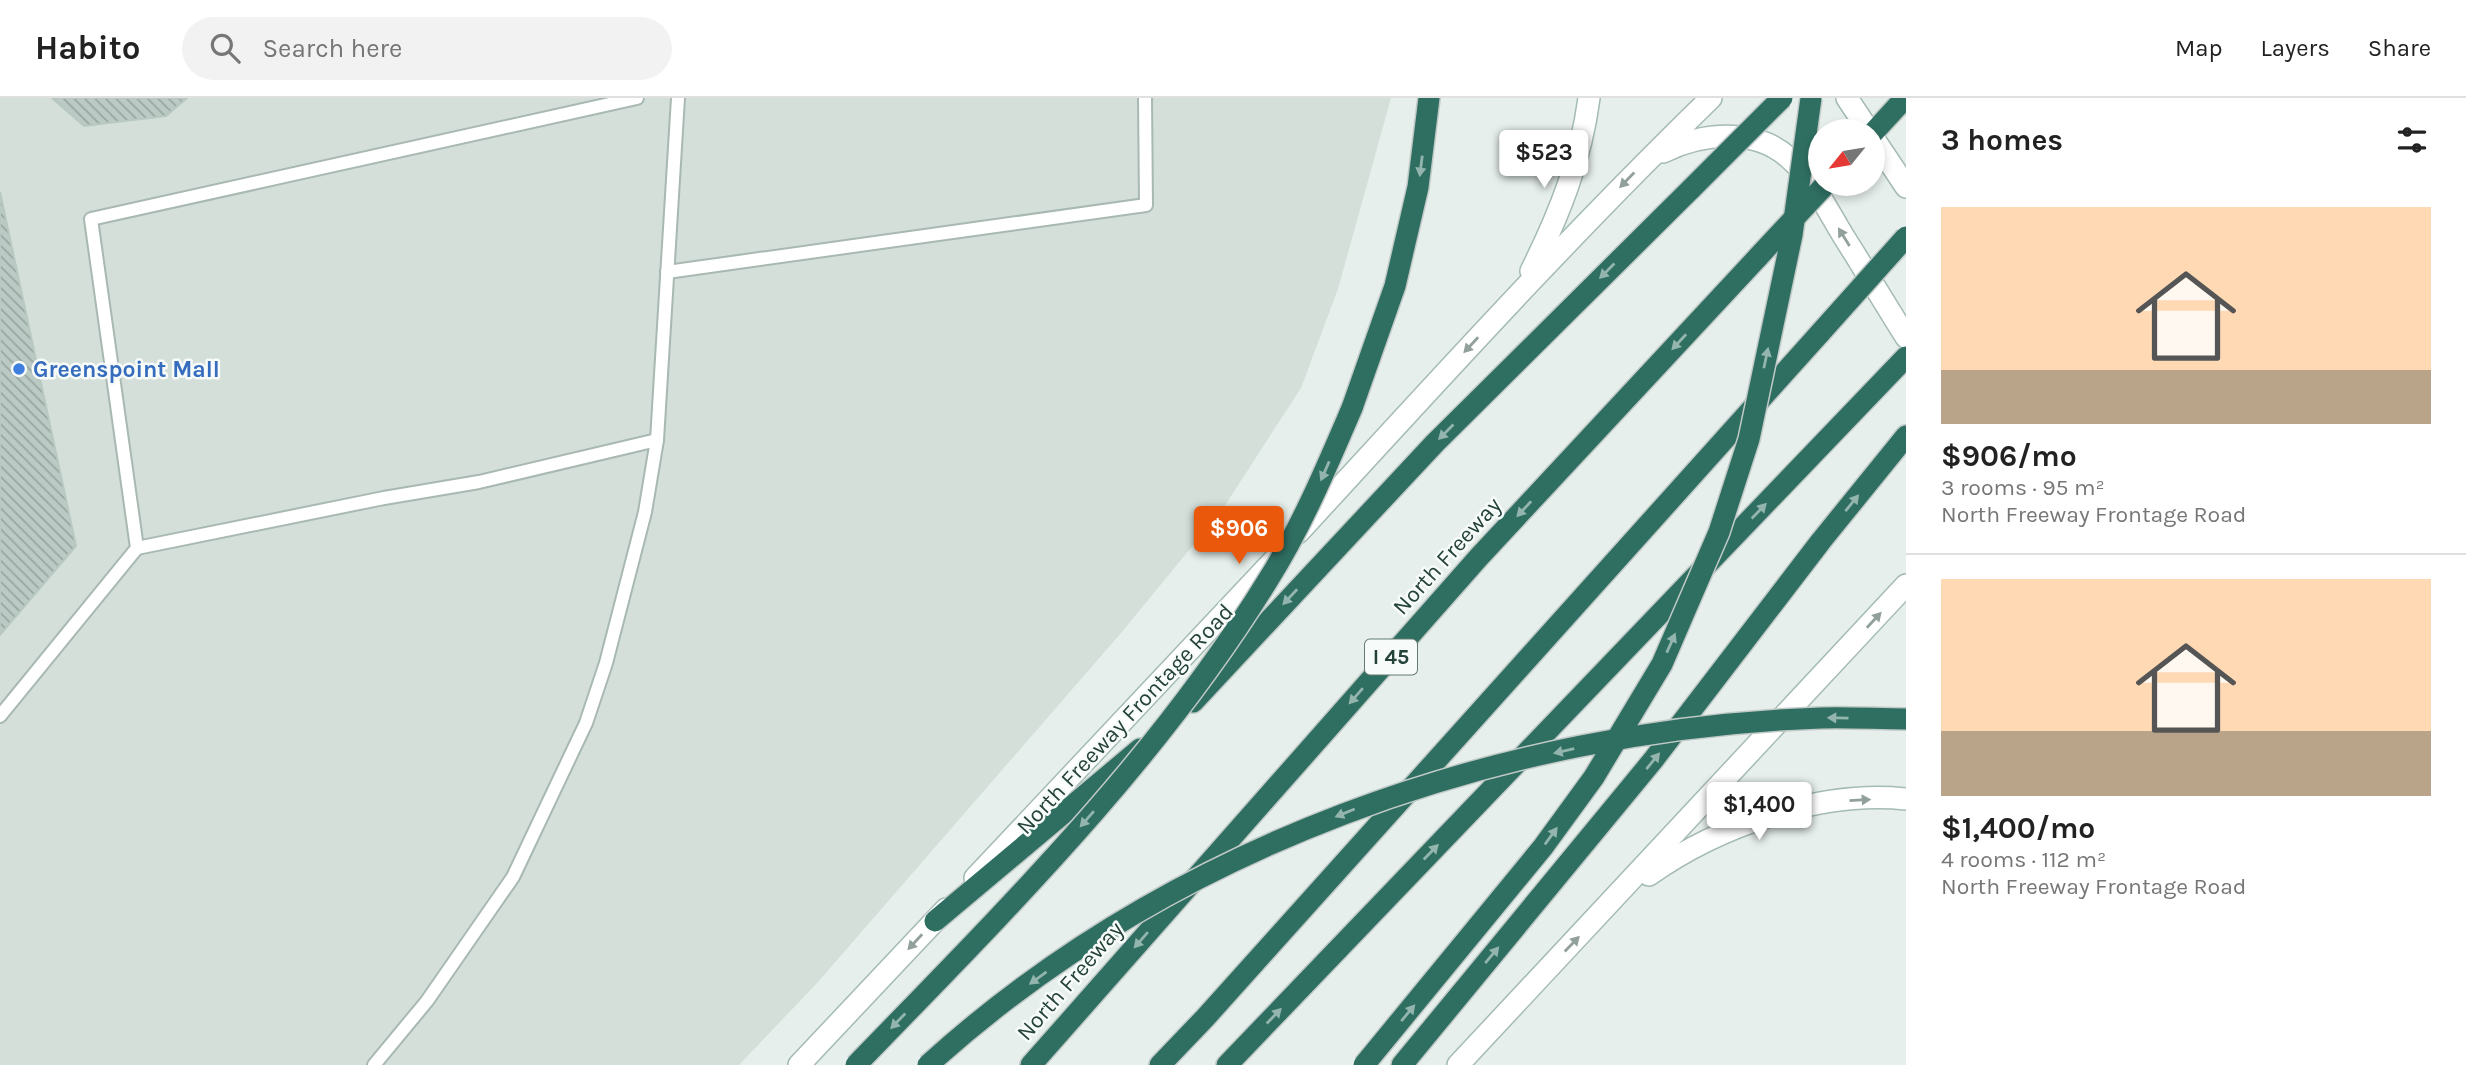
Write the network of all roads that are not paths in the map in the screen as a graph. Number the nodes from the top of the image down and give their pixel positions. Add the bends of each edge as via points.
1 (636, 98) edge
2 (678, 98) edge
3 (1145, 98) edge
4 (1429, 98) edge
5 (1589, 98) edge
6 (1711, 98) edge
7 (1782, 98) edge
8 (1811, 98) edge
9 (1847, 98) edge
10 (1906, 98) edge
11 (1861, 119) edge
12 (1885, 120) edge
13 (1885, 155) edge
14 (1647, 160) junction
15 (1906, 187) edge
16 (1815, 196) edge
17 (1906, 237) edge
18 (667, 272) junction
19 (1523, 289) junction
20 (1906, 337) edge
21 (1906, 356) edge
22 (1905, 437) edge
23 (657, 440) junction
24 (137, 548) junction
25 (1906, 585) edge
26 (0, 716) edge
27 (1906, 719) edge
28 (1906, 799) edge
29 (1618, 896) junction
30 (934, 921) junction
31 (374, 1065) edge
32 (799, 1065) edge
33 (856, 1065) edge
34 (928, 1065) edge
35 (1031, 1065) edge
36 (1160, 1065) edge
37 (1227, 1065) edge
38 (1364, 1065) edge
39 (1402, 1065) edge
40 (1458, 1065) edge

1 - 24 lane via 91,219
2 - 18 lane
3 - 18 lane via 1146,205
4 -> 33 highway, bridge via 1418,187 1395,286 1352,408 1313,497 1269,578 1223,649 1136,762 1059,851
5 - 19 main road via 1575,169
6 - 14 main road, North Freeway Frontage Road
7 -> 30 highway, bridge via 1435,443 1179,716
38 -> 8 highway, bridge via 1543,847 1594,777 1662,664 1719,532 1749,439 1792,235
9 - 11 main road
10 - 12 highway
13 - 15 main road
14 -> 19 main road, North Freeway Frontage Road
20 -> 14 main road via 1789,157 1762,141 1723,136 1685,141
16 -> 35 highway, North Freeway / I 45, bridge via 1479,558
17 - 36 highway, bridge
18 - 23 lane
19 -> 30 main road, North Freeway Frontage Road
37 -> 21 highway
39 -> 22 highway via 1654,759
23 - 24 lane via 479,482
23 - 31 lane via 625,592 586,723 513,877 427,1001
24 - 26 lane
29 -> 25 main road
27 -> 34 highway, bridge via 1822,718 1644,735 1494,767 1367,804 1247,854 1140,912 1041,975
29 -> 28 main road via 1670,860 1726,830 1838,801
40 -> 29 main road
30 -> 32 main road, North Freeway Frontage Road

